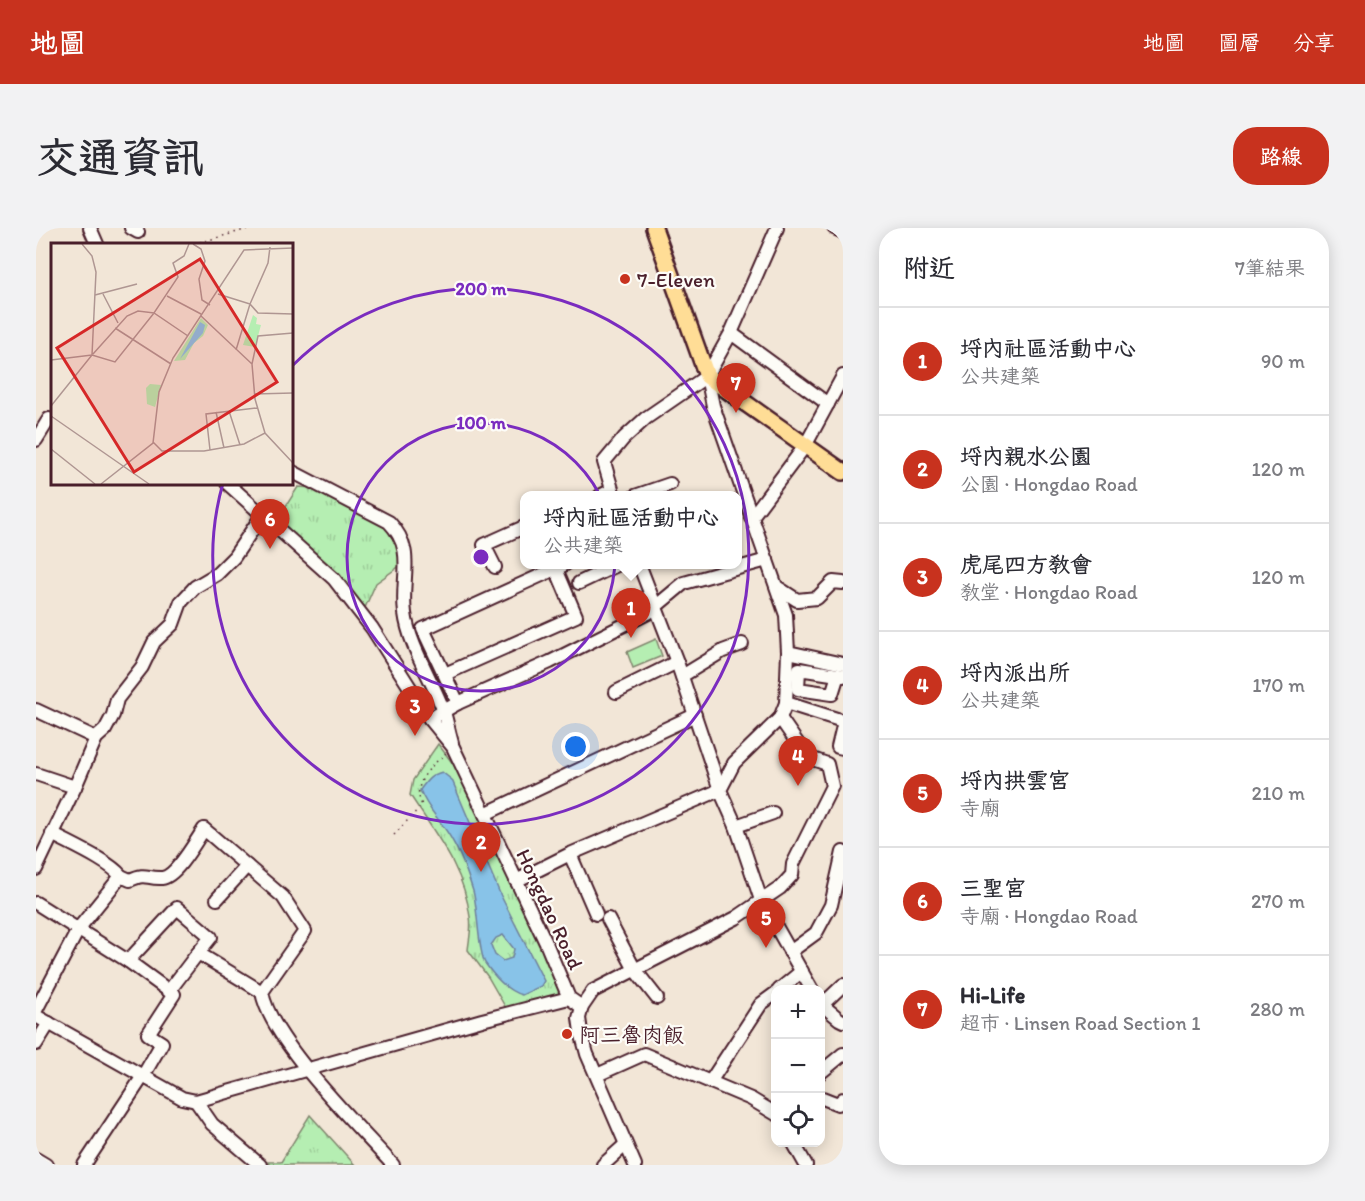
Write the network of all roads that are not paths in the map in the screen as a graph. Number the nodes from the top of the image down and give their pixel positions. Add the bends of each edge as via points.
1 (90, 228) edge
2 (654, 228) edge
3 (777, 228) edge
4 (834, 228) edge
5 (843, 232) edge
6 (97, 243) edge
7 (730, 333) junction
8 (707, 376) junction
9 (842, 378) edge
10 (828, 404) junction
11 (46, 419) edge
12 (36, 440) edge
13 (805, 446) junction
14 (292, 472) edge
15 (843, 472) edge
16 (228, 484) edge
17 (670, 484) dead end
18 (612, 491) edge
19 (647, 491) edge
20 (742, 491) edge
21 (742, 491) edge
22 (263, 514) junction
23 (751, 518) junction
24 (520, 529) edge
25 (767, 560) junction
26 (495, 567) dead end
27 (742, 567) edge
28 (557, 569) edge
29 (562, 569) edge
30 (608, 569) edge
31 (641, 569) edge
32 (700, 569) edge
33 (734, 569) edge
34 (704, 577) junction
35 (579, 583) dead end
36 (843, 583) edge
37 (777, 587) junction
38 (657, 606) junction
39 (742, 644) dead end
40 (788, 652) junction
41 (678, 662) junction
42 (841, 672) edge
43 (444, 675) junction
44 (682, 676) junction
45 (616, 692) dead end
46 (458, 703) junction
47 (786, 703) junction
48 (36, 710) edge
49 (444, 712) junction
50 (695, 715) junction
51 (780, 718) junction
52 (430, 719) junction
53 (843, 721) edge
54 (843, 726) edge
55 (96, 738) junction
56 (453, 747) junction
57 (843, 748) edge
58 (36, 774) edge
59 (75, 788) junction
60 (720, 790) junction
61 (773, 813) dead end
62 (485, 814) junction
63 (736, 826) junction
64 (52, 834) junction
65 (843, 852) edge
66 (570, 854) junction
67 (39, 856) edge
68 (247, 866) junction
69 (36, 869) edge
70 (121, 876) junction
71 (516, 881) junction
72 (217, 899) dead end
73 (761, 900) junction
74 (36, 903) edge
75 (596, 914) dead end
76 (608, 920) dead end
77 (79, 928) junction
78 (790, 952) junction
79 (198, 953) junction
80 (128, 961) junction
81 (635, 970) junction
82 (801, 971) junction
83 (785, 985) edge
84 (809, 985) edge
85 (843, 985) edge
86 (169, 991) junction
87 (262, 992) junction
88 (771, 997) edge
89 (569, 998) junction
90 (657, 998) dead end
91 (825, 1001) edge
92 (582, 1007) junction
93 (825, 1008) edge
94 (36, 1010) edge
95 (36, 1016) edge
96 (843, 1021) edge
97 (49, 1023) junction
98 (36, 1044) edge
99 (843, 1054) edge
100 (307, 1069) junction
101 (825, 1069) edge
102 (597, 1075) junction
103 (143, 1077) junction
104 (710, 1082) junction
105 (825, 1099) edge
106 (843, 1099) edge
107 (196, 1101) junction
108 (771, 1111) edge
109 (625, 1145) junction
110 (795, 1147) edge
111 (36, 1159) edge
112 (46, 1165) edge
113 (84, 1165) edge
114 (260, 1165) edge
115 (393, 1165) edge
116 (603, 1165) edge
117 (635, 1165) edge
118 (806, 1165) edge

1 - 6 street
2 - 8 main road
3 - 7 street
4 - 5 street
7 - 8 street
7 - 10 street
8 - 13 main road
8 - 18 street via 646,418 608,455 604,468
8 - 21 street
9 - 10 street
10 - 13 street
11 - 12 street
13 - 15 main road
13 - 23 street
14 - 49 street via 389,522 399,533 406,555 405,614
16 - 22 street, Hongdao Road
17 - 19 street
20 - 23 street
22 - 52 street, Hongdao Road via 334,579 372,628
22 - 55 street via 234,557 181,602 173,624 154,642 142,668 117,699 105,730
23 - 25 street
24 - 26 street via 484,545
25 - 27 street
25 - 37 street
28 - 43 street via 423,629
29 - 43 street via 576,616
30 - 35 street
31 - 38 street
32 - 34 street
33 - 34 street
34 - 38 street via 684,583
36 - 37 street via 833,582 817,598 797,600
37 - 40 street via 786,615
38 - 41 street
38 - 46 street via 560,657
39 - 44 street
40 - 42 street
40 - 47 street
41 - 44 street
41 - 45 street
43 - 46 street
44 - 50 street
46 - 49 street
47 - 51 street
47 - 53 street
48 - 55 street
49 - 52 street
49 - 56 street
50 - 60 street
50 - 62 street
51 - 60 street via 734,763
51 - 73 street via 807,757 827,764 832,786 793,864 792,875
52 - 56 street, Hongdao Road
54 - 57 street via 838,747
55 - 59 street
56 - 62 street, Hongdao Road
58 - 59 street
59 - 64 street
60 - 63 street
60 - 66 street
61 - 63 street
62 - 71 street, Hongdao Road
63 - 73 street
64 - 67 street
64 - 70 street
65 - 78 street via 831,905 816,933
66 - 71 street
66 - 75 street
67 - 69 street
68 - 70 street via 204,829 172,875 162,878 142,874 130,880
68 - 72 street
68 - 87 street via 284,897 305,931
70 - 77 street
71 - 89 street, Hongdao Road
73 - 78 street
73 - 81 street via 736,918
74 - 77 street
76 - 81 street
77 - 80 street
77 - 94 street
78 - 82 street
79 - 80 street via 211,937 177,908
79 - 86 street
79 - 87 street
80 - 86 street
81 - 90 street
81 - 92 street via 593,991
82 - 83 street
82 - 84 street
85 - 91 street
86 - 103 street via 174,994 148,1034 162,1043
87 - 100 street via 271,1019
88 - 104 street via 761,1004
89 - 92 street, Hongdao Road
89 - 100 street
92 - 102 street via 581,1032
93 - 96 street
95 - 97 street
97 - 98 street
97 - 103 street
99 - 101 street
100 - 107 street
100 - 115 street
102 - 104 street via 644,1054
102 - 109 street
103 - 107 street via 182,1098
103 - 113 street
104 - 108 street
105 - 106 street via 838,1104
107 - 114 street via 212,1124
109 - 116 street
109 - 117 street
110 - 118 street
111 - 112 street

